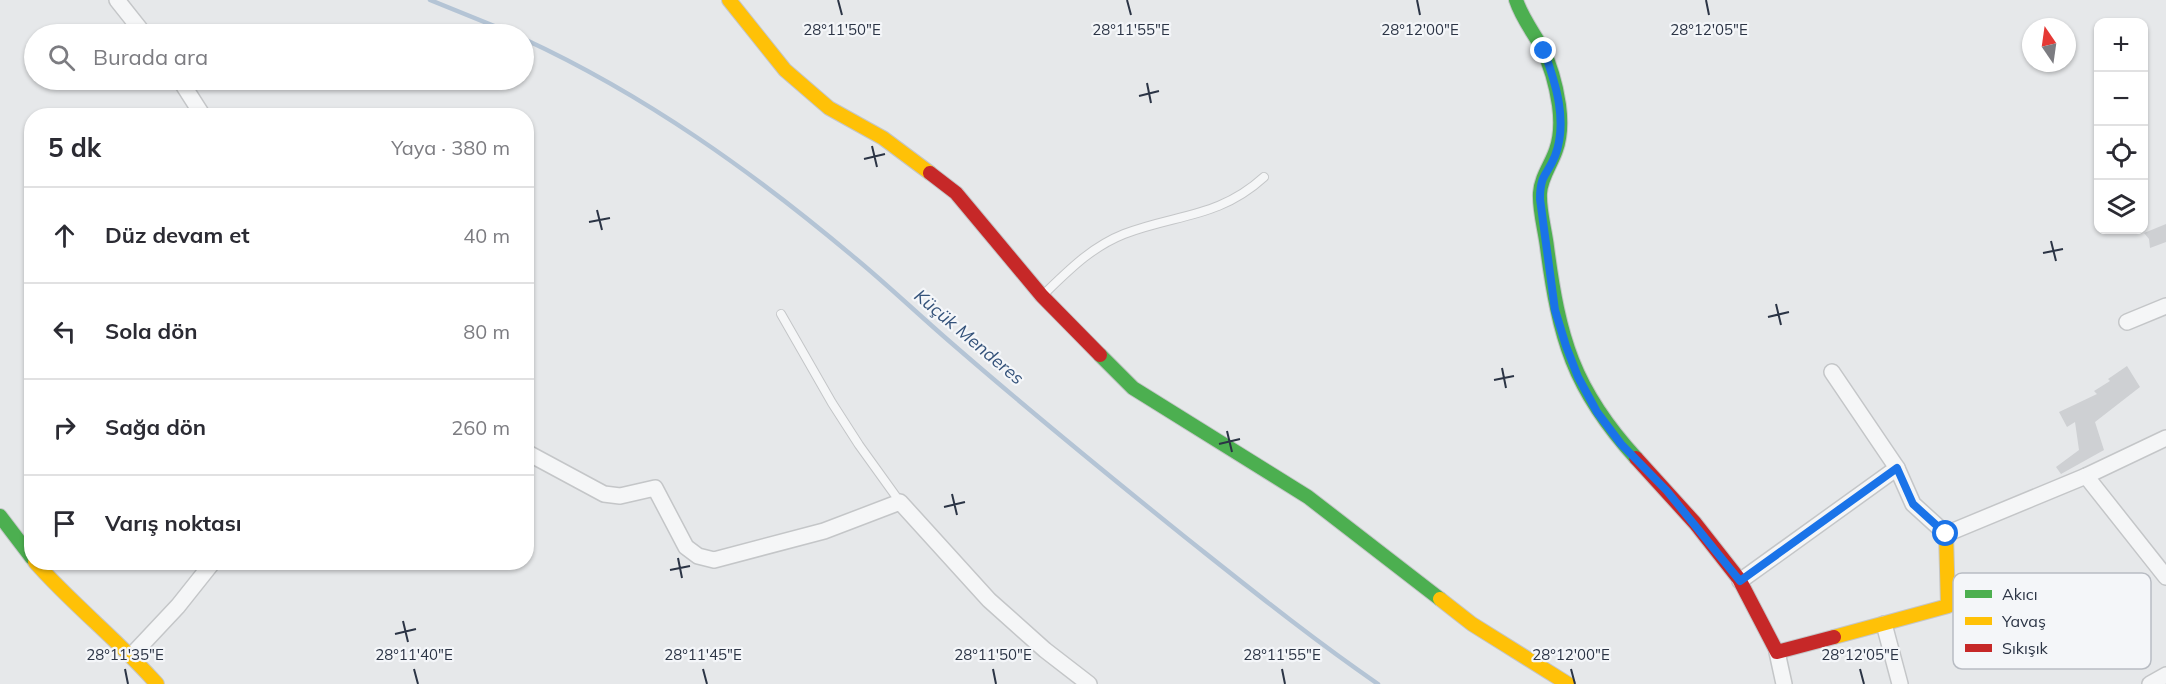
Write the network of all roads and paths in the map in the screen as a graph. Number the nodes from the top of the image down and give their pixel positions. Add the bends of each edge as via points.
1 (117, 0) edge
2 (729, 0) edge
3 (1516, 0) edge
4 (136, 24) edge
5 (186, 90) edge
6 (198, 108) edge
7 (1264, 177) dead end
8 (1042, 296) junction
9 (2166, 306) edge
10 (781, 314) dead end
11 (2127, 322) dead end
12 (1832, 372) dead end
13 (2166, 438) edge
14 (534, 456) edge
15 (1897, 468) junction
16 (2086, 477) junction
17 (900, 502) junction
18 (0, 516) edge
19 (1946, 534) junction
20 (24, 548) edge
21 (42, 570) edge
22 (207, 570) edge
23 (2166, 577) edge
24 (1740, 581) junction
25 (1884, 624) junction
26 (1777, 652) junction
27 (132, 655) junction
28 (2166, 675) edge
29 (157, 684) edge
30 (1089, 684) edge
31 (1568, 684) edge
32 (1784, 684) edge
33 (1900, 684) edge
34 (2150, 684) edge

1 - 4 street
2 - 8 street via 785,70 829,108 883,138 956,193
3 - 24 street via 1544,51 1558,98 1559,140 1543,175 1540,199 1555,310 1566,346 1578,377 1603,420
5 - 6 street
7 - 8 lane via 1220,207 1138,229 1107,242
8 - 31 street via 1133,388 1308,497 1472,624
9 - 11 street
10 - 17 lane via 832,403
12 - 15 street
13 - 16 street
14 - 17 street via 604,494 620,496 655,488 682,541 706,559 722,559 793,541
15 - 19 street via 1913,504
15 - 24 street
16 - 19 street
16 - 23 street
17 - 30 street via 989,600
18 - 20 street
19 - 25 street via 1948,606
21 - 27 street via 70,601
22 - 27 street
24 - 26 street
25 - 26 street
25 - 33 street
26 - 32 street
27 - 29 street
28 - 34 street

